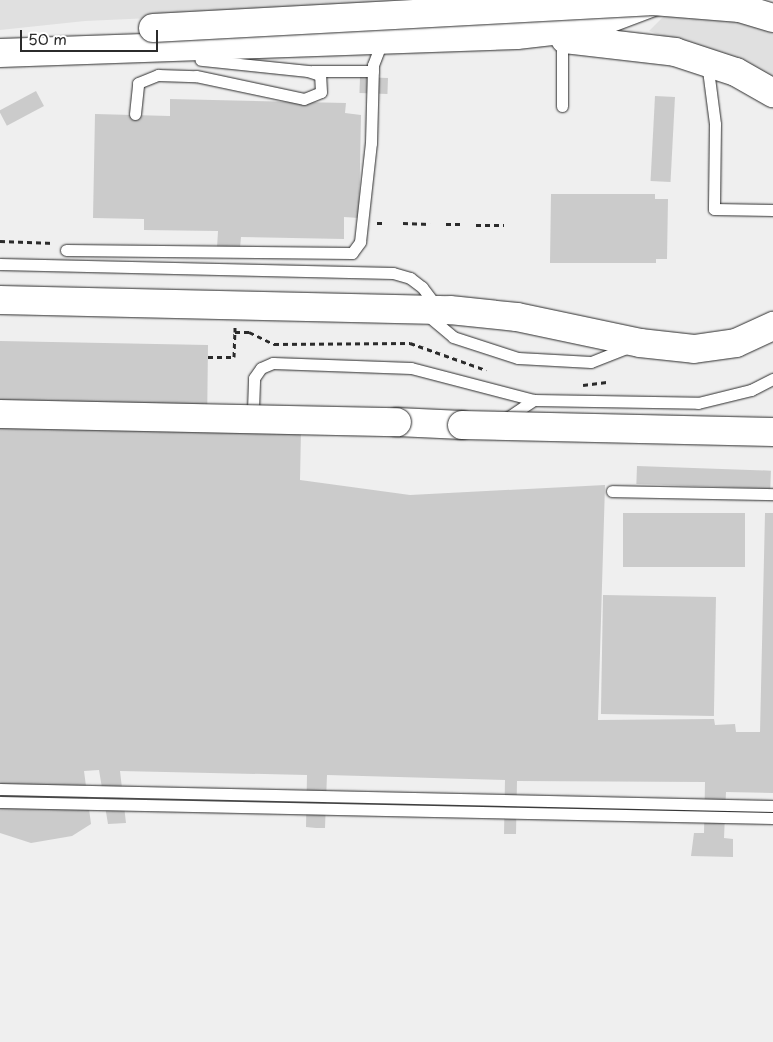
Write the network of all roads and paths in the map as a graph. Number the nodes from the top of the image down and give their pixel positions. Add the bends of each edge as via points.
1 (656, 0) edge
2 (773, 18) edge
3 (516, 35) junction
4 (383, 37) junction
5 (562, 39) junction
6 (0, 48) edge
7 (87, 50) junction
8 (0, 53) edge
9 (187, 60) dead end
10 (158, 61) dead end
11 (706, 61) junction
12 (373, 70) junction
13 (308, 71) junction
14 (773, 93) edge
15 (562, 106) dead end
16 (135, 114) dead end
17 (773, 210) edge
18 (403, 223) dead end
19 (430, 224) dead end
20 (446, 224) dead end
21 (460, 224) dead end
22 (476, 225) dead end
23 (504, 225) dead end
24 (66, 250) dead end
25 (0, 264) edge
26 (0, 300) edge
27 (430, 309) junction
28 (235, 324) dead end
29 (773, 326) edge
30 (235, 332) junction
31 (640, 343) junction
32 (274, 344) dead end
33 (208, 357) dead end
34 (773, 379) edge
35 (534, 400) junction
36 (0, 414) edge
37 (773, 432) edge
38 (612, 491) dead end
39 (773, 494) edge
40 (0, 789) edge
41 (0, 802) edge
42 (773, 806) edge
43 (773, 818) edge

1 - 3 street via 636,11 587,27
2 - 6 street, bridge via 740,8 653,1 153,28
3 - 4 street
3 - 5 street
4 - 7 street
4 - 12 lane
5 - 11 street via 636,45
5 - 15 lane
7 - 8 street
7 - 10 lane
9 - 13 lane via 216,59 250,68
11 - 14 street
11 - 17 lane via 715,124 714,209
12 - 13 lane
12 - 24 lane via 371,143 360,242 352,253
13 - 16 lane via 320,75 323,83 316,97 304,99 196,76 146,77 138,83
18 - 19 path
20 - 21 path
22 - 23 path
25 - 27 lane via 393,273 410,278 422,287
26 - 27 street
27 - 31 street via 535,320
27 - 31 lane via 452,337 518,358 590,362
28 - 30 path
29 - 31 street via 736,343 712,348
30 - 32 path via 249,332
30 - 33 path via 234,357
34 - 35 lane via 751,390 698,403
35 - 35 lane via 497,424 474,430 270,427 258,421 253,410 256,372 273,364 412,368
36 - 37 street, bridge
38 - 39 lane
40 - 42 lane
41 - 43 lane

